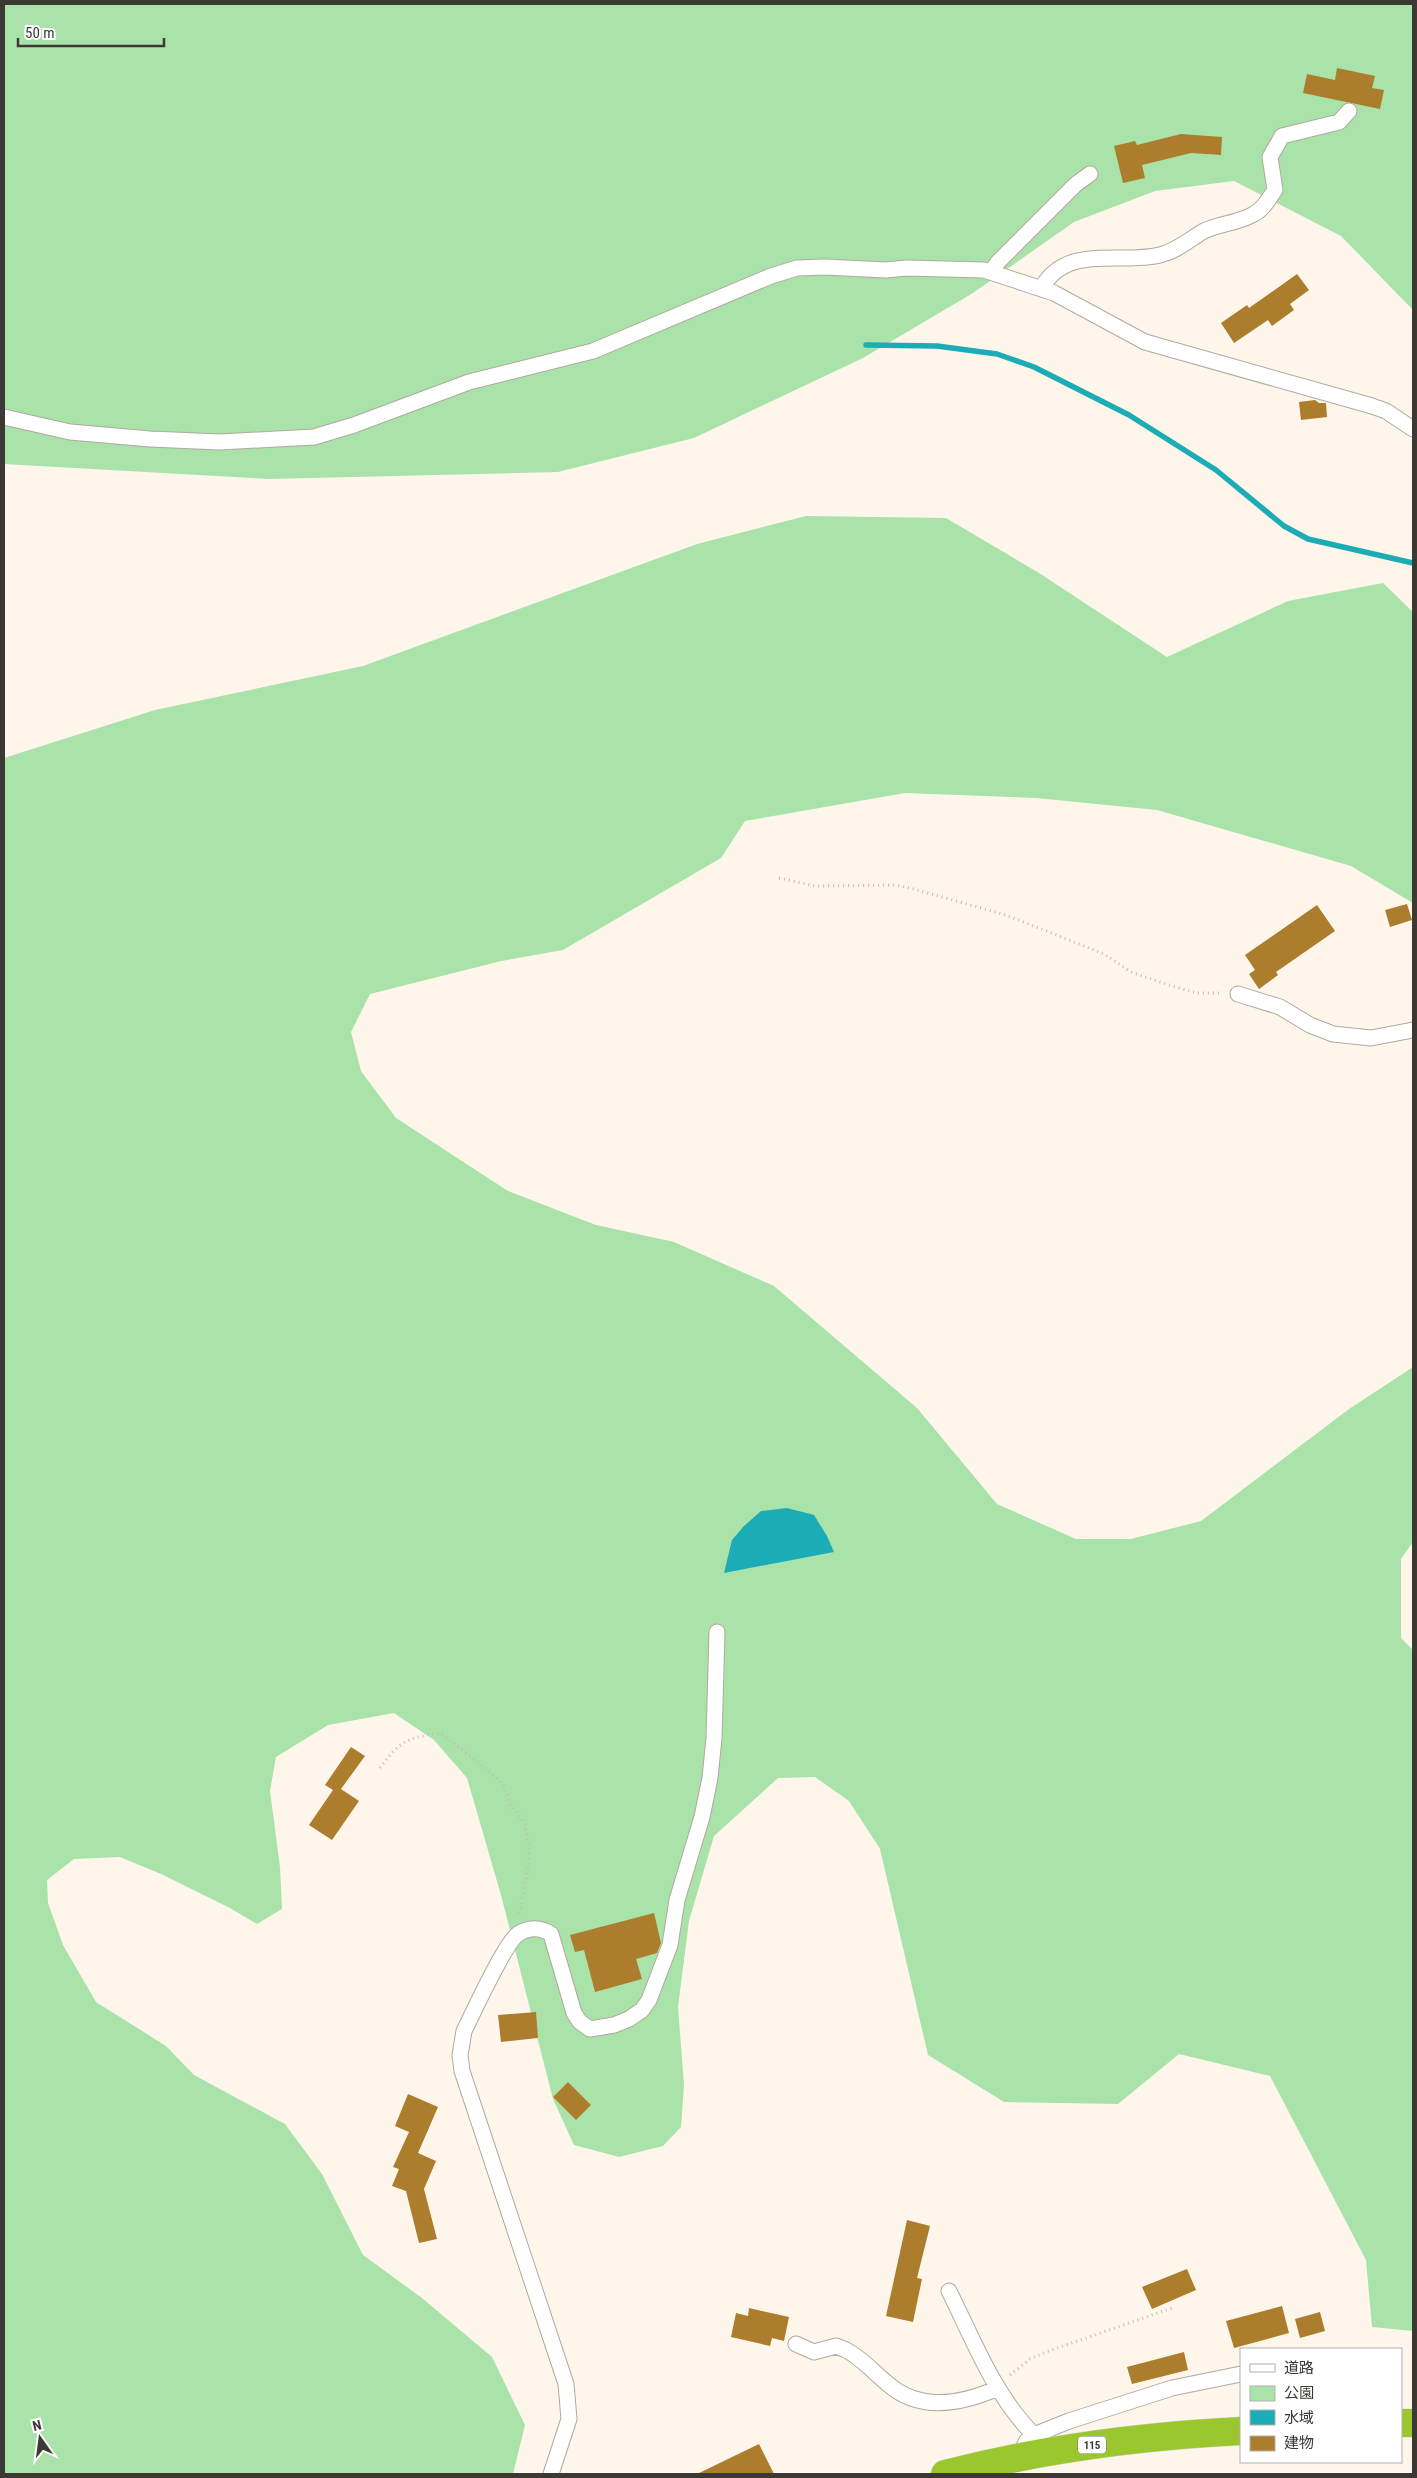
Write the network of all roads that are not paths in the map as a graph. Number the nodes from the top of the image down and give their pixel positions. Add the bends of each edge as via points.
1 (1349, 111) dead end
2 (1090, 174) dead end
3 (991, 272) junction
4 (1042, 289) junction
5 (4, 417) edge
6 (1413, 429) edge
7 (1238, 994) road end
8 (1413, 1030) edge
9 (717, 1632) dead end
10 (949, 2291) dead end
11 (796, 2344) dead end
12 (1240, 2374) edge
13 (998, 2388) junction
14 (1240, 2431) edge
15 (1027, 2446) junction
16 (551, 2474) edge
17 (945, 2474) edge

1 - 4 street via 1339,122 1282,136 1270,157 1275,190 1263,207 1252,215 1216,226 1162,254 1071,262 1048,277
2 - 3 street via 1076,184
3 - 4 street
3 - 5 street via 946,268 797,268 741,288 593,351 469,382 314,437 267,441 150,439 70,432
4 - 6 street via 1145,342 1372,406
7 - 8 street via 1280,1007 1333,1034 1370,1038
9 - 16 street via 710,1778 677,1900 670,1945 649,2000 629,2019 590,2029 574,2013 551,1934 544,1929 530,1929 518,1934 506,1950 464,2031 460,2055 462,2071 566,2384 569,2419
10 - 13 street
11 - 13 street via 814,2352 836,2346 846,2350 901,2393 931,2403 959,2401
12 - 15 street via 1172,2388 1078,2418
13 - 15 street via 1023,2424
14 - 15 highway, 115
15 - 17 highway, 115

